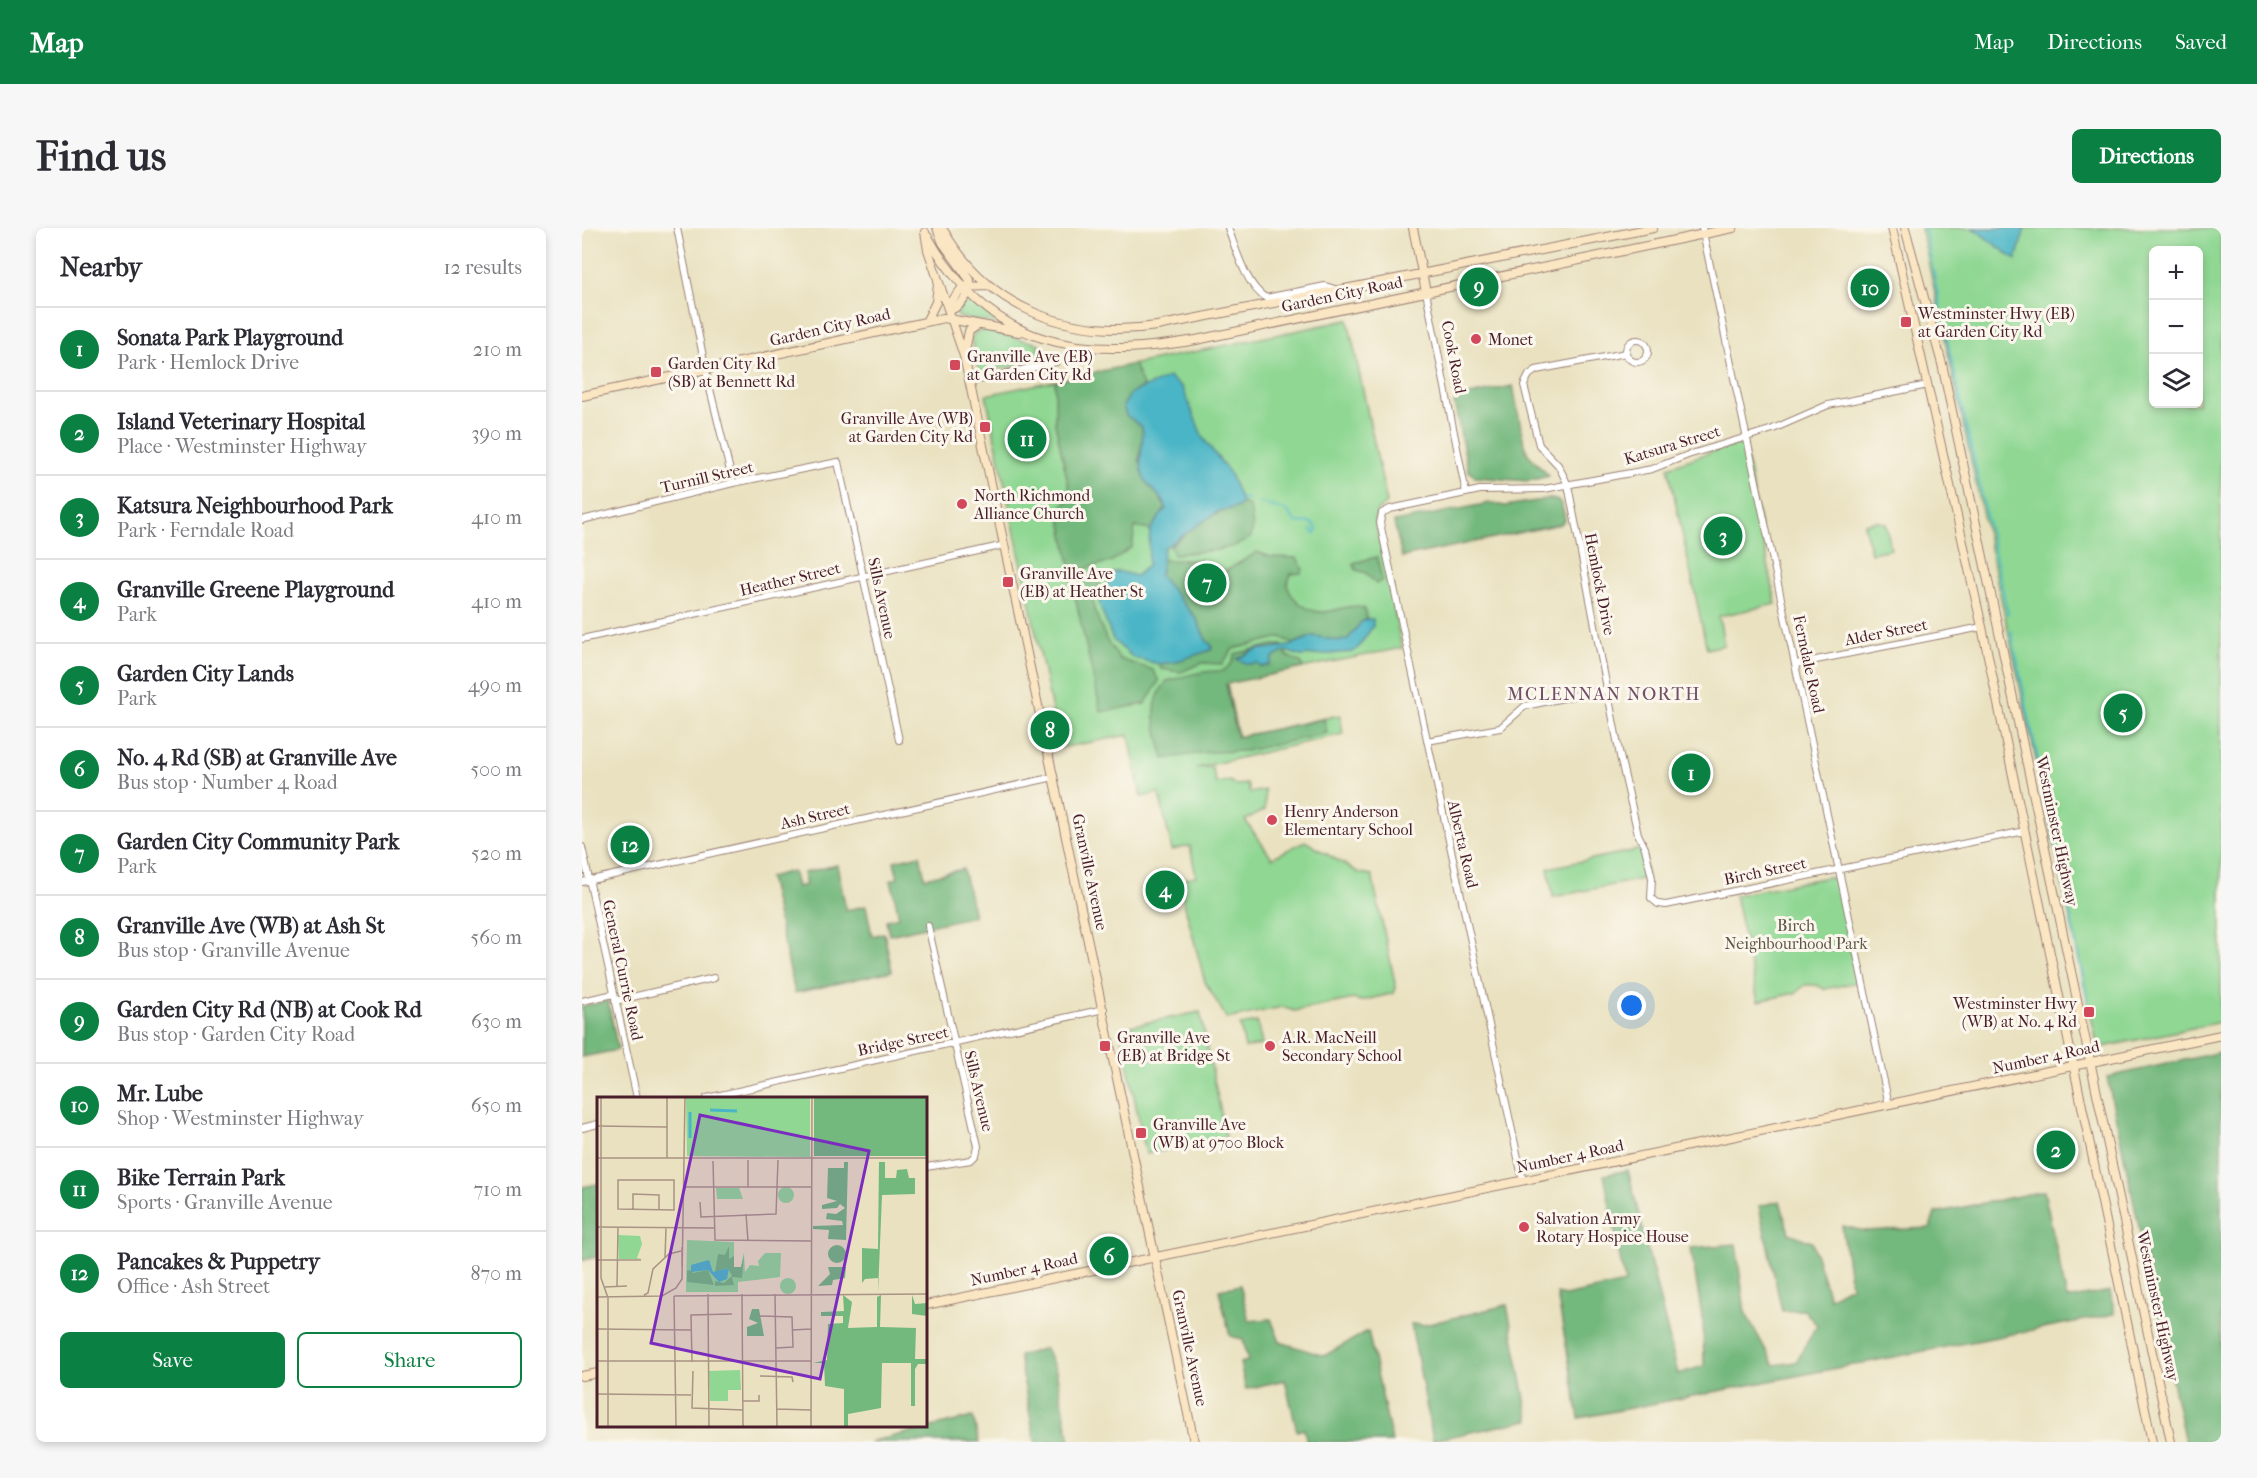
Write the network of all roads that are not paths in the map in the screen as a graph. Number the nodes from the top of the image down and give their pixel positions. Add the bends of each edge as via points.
1 (677, 228) edge
2 (937, 228) edge
3 (942, 228) edge
4 (1228, 228) edge
5 (1413, 228) edge
6 (1653, 228) edge
7 (1733, 228) edge
8 (1892, 228) edge
9 (1905, 228) edge
10 (924, 230) edge
11 (1703, 231) edge
12 (1422, 273) junction
13 (938, 281) junction
14 (988, 286) junction
15 (968, 289) junction
16 (1335, 289) junction
17 (1426, 292) junction
18 (947, 314) junction
19 (927, 320) junction
20 (954, 320) junction
21 (978, 325) junction
22 (1032, 334) junction
23 (1626, 353) dead end
24 (964, 356) junction
25 (1056, 362) dead end
26 (705, 369) junction
27 (970, 382) junction
28 (1928, 385) junction
29 (582, 396) edge
30 (1747, 438) junction
31 (838, 462) joint
32 (733, 483) junction
33 (1568, 485) junction
34 (1466, 493) junction
35 (1382, 513) joint
36 (582, 520) edge
37 (1005, 545) junction
38 (864, 576) junction
39 (1998, 624) junction
40 (1982, 627) junction
41 (582, 639) edge
42 (1796, 664) junction
43 (1607, 689) junction
44 (899, 740) dead end
45 (1427, 741) junction
46 (1054, 777) junction
47 (2025, 831) junction
48 (582, 847) edge
49 (1839, 870) junction
50 (590, 880) junction
51 (582, 882) edge
52 (1658, 904) joint
53 (928, 926) dead end
54 (714, 978) dead end
55 (614, 997) junction
56 (582, 1000) edge
57 (1104, 1009) junction
58 (2221, 1035) edge
59 (955, 1044) junction
60 (2091, 1063) junction
61 (2075, 1067) junction
62 (736, 1095) edge
63 (638, 1097) edge
64 (717, 1097) edge
65 (1889, 1105) junction
66 (597, 1124) edge
67 (582, 1128) edge
68 (927, 1167) edge
69 (1523, 1181) junction
70 (1156, 1257) junction
71 (927, 1305) edge
72 (597, 1373) edge
73 (582, 1376) edge
74 (1194, 1442) edge
75 (2152, 1442) edge
76 (2171, 1442) edge

1 - 26 street
2 - 15 main road via 943,243 968,274
3 - 14 main road
4 - 16 street via 1251,282 1266,298 1325,286
5 - 12 main road, Cook Road
6 - 12 main road, Garden City Road
7 - 11 main road, Garden City Road
8 - 28 main road, Westminster Highway
9 - 39 main road, Westminster Highway via 1942,364
10 - 13 main road, Granville Avenue
10 - 15 main road
11 - 17 main road, Garden City Road
11 - 30 street, Ferndale Road
12 - 16 main road, Garden City Road
12 - 17 main road, Cook Road
13 - 18 main road, Granville Avenue
13 - 19 main road via 936,302
14 - 15 main road
14 - 16 main road, Garden City Road via 1033,313 1078,326 1115,330 1157,326
15 - 18 main road via 952,301
15 - 22 main road, Garden City Road via 994,315
17 - 22 main road, Garden City Road via 1140,349 1084,348
17 - 34 street, Cook Road
18 - 19 main road, Garden City Road
18 - 20 main road, Granville Avenue
19 - 26 main road, Garden City Road
20 - 21 main road
20 - 24 main road, Granville Avenue
21 - 22 main road
21 - 24 main road via 966,336
23 - 33 street, Hemlock Drive via 1536,370 1524,385 1539,445 1558,465
24 - 27 main road, Granville Avenue
25 - 27 street
26 - 29 main road, Garden City Road
26 - 32 street
27 - 37 main road, Granville Avenue
28 - 30 street, Katsura Street via 1828,405
28 - 40 main road, Westminster Highway
30 - 33 street, Katsura Street via 1652,469
30 - 42 street, Ferndale Road
31 - 32 street, Turnill Street
31 - 38 street, Sills Avenue
32 - 36 street, Turnill Street
33 - 34 street, Katsura Street
33 - 43 street, Hemlock Drive
34 - 35 street, Katsura Street
35 - 45 street, Alberta Road via 1380,523
37 - 38 street, Heather Street
37 - 46 main road, Granville Avenue
38 - 41 street, Heather Street
38 - 44 street, Sills Avenue
39 - 40 main road
39 - 60 main road, Westminster Highway
40 - 42 street, Alder Street
40 - 47 main road, Westminster Highway
42 - 49 street, Ferndale Road
43 - 45 street via 1525,706 1500,728
43 - 52 street, Hemlock Drive via 1638,834 1646,848 1651,898
45 - 69 street, Alberta Road
46 - 50 street, Ash Street
46 - 57 main road, Granville Avenue
47 - 49 street, Birch Street
47 - 61 main road, Westminster Highway
48 - 50 street, General Currie Road
49 - 52 street, Birch Street
49 - 65 street, Ferndale Road
50 - 51 street, Ash Street
50 - 55 street, General Currie Road
53 - 59 street, Sills Avenue
54 - 55 street
55 - 56 street
55 - 63 street, General Currie Road
57 - 59 street, Bridge Street
57 - 70 main road, Granville Avenue
58 - 60 main road, Number 4 Road
59 - 62 street, Bridge Street
59 - 68 street, Sills Avenue via 978,1146 976,1155 971,1160
60 - 61 main road, Number 4 Road
60 - 76 main road, Westminster Highway
61 - 65 main road, Number 4 Road
61 - 75 main road, Westminster Highway
62 - 64 street, Bridge Street
65 - 69 main road, Number 4 Road
66 - 67 street
69 - 70 main road, Number 4 Road
70 - 71 main road, Number 4 Road
70 - 74 main road, Granville Avenue
72 - 73 main road

